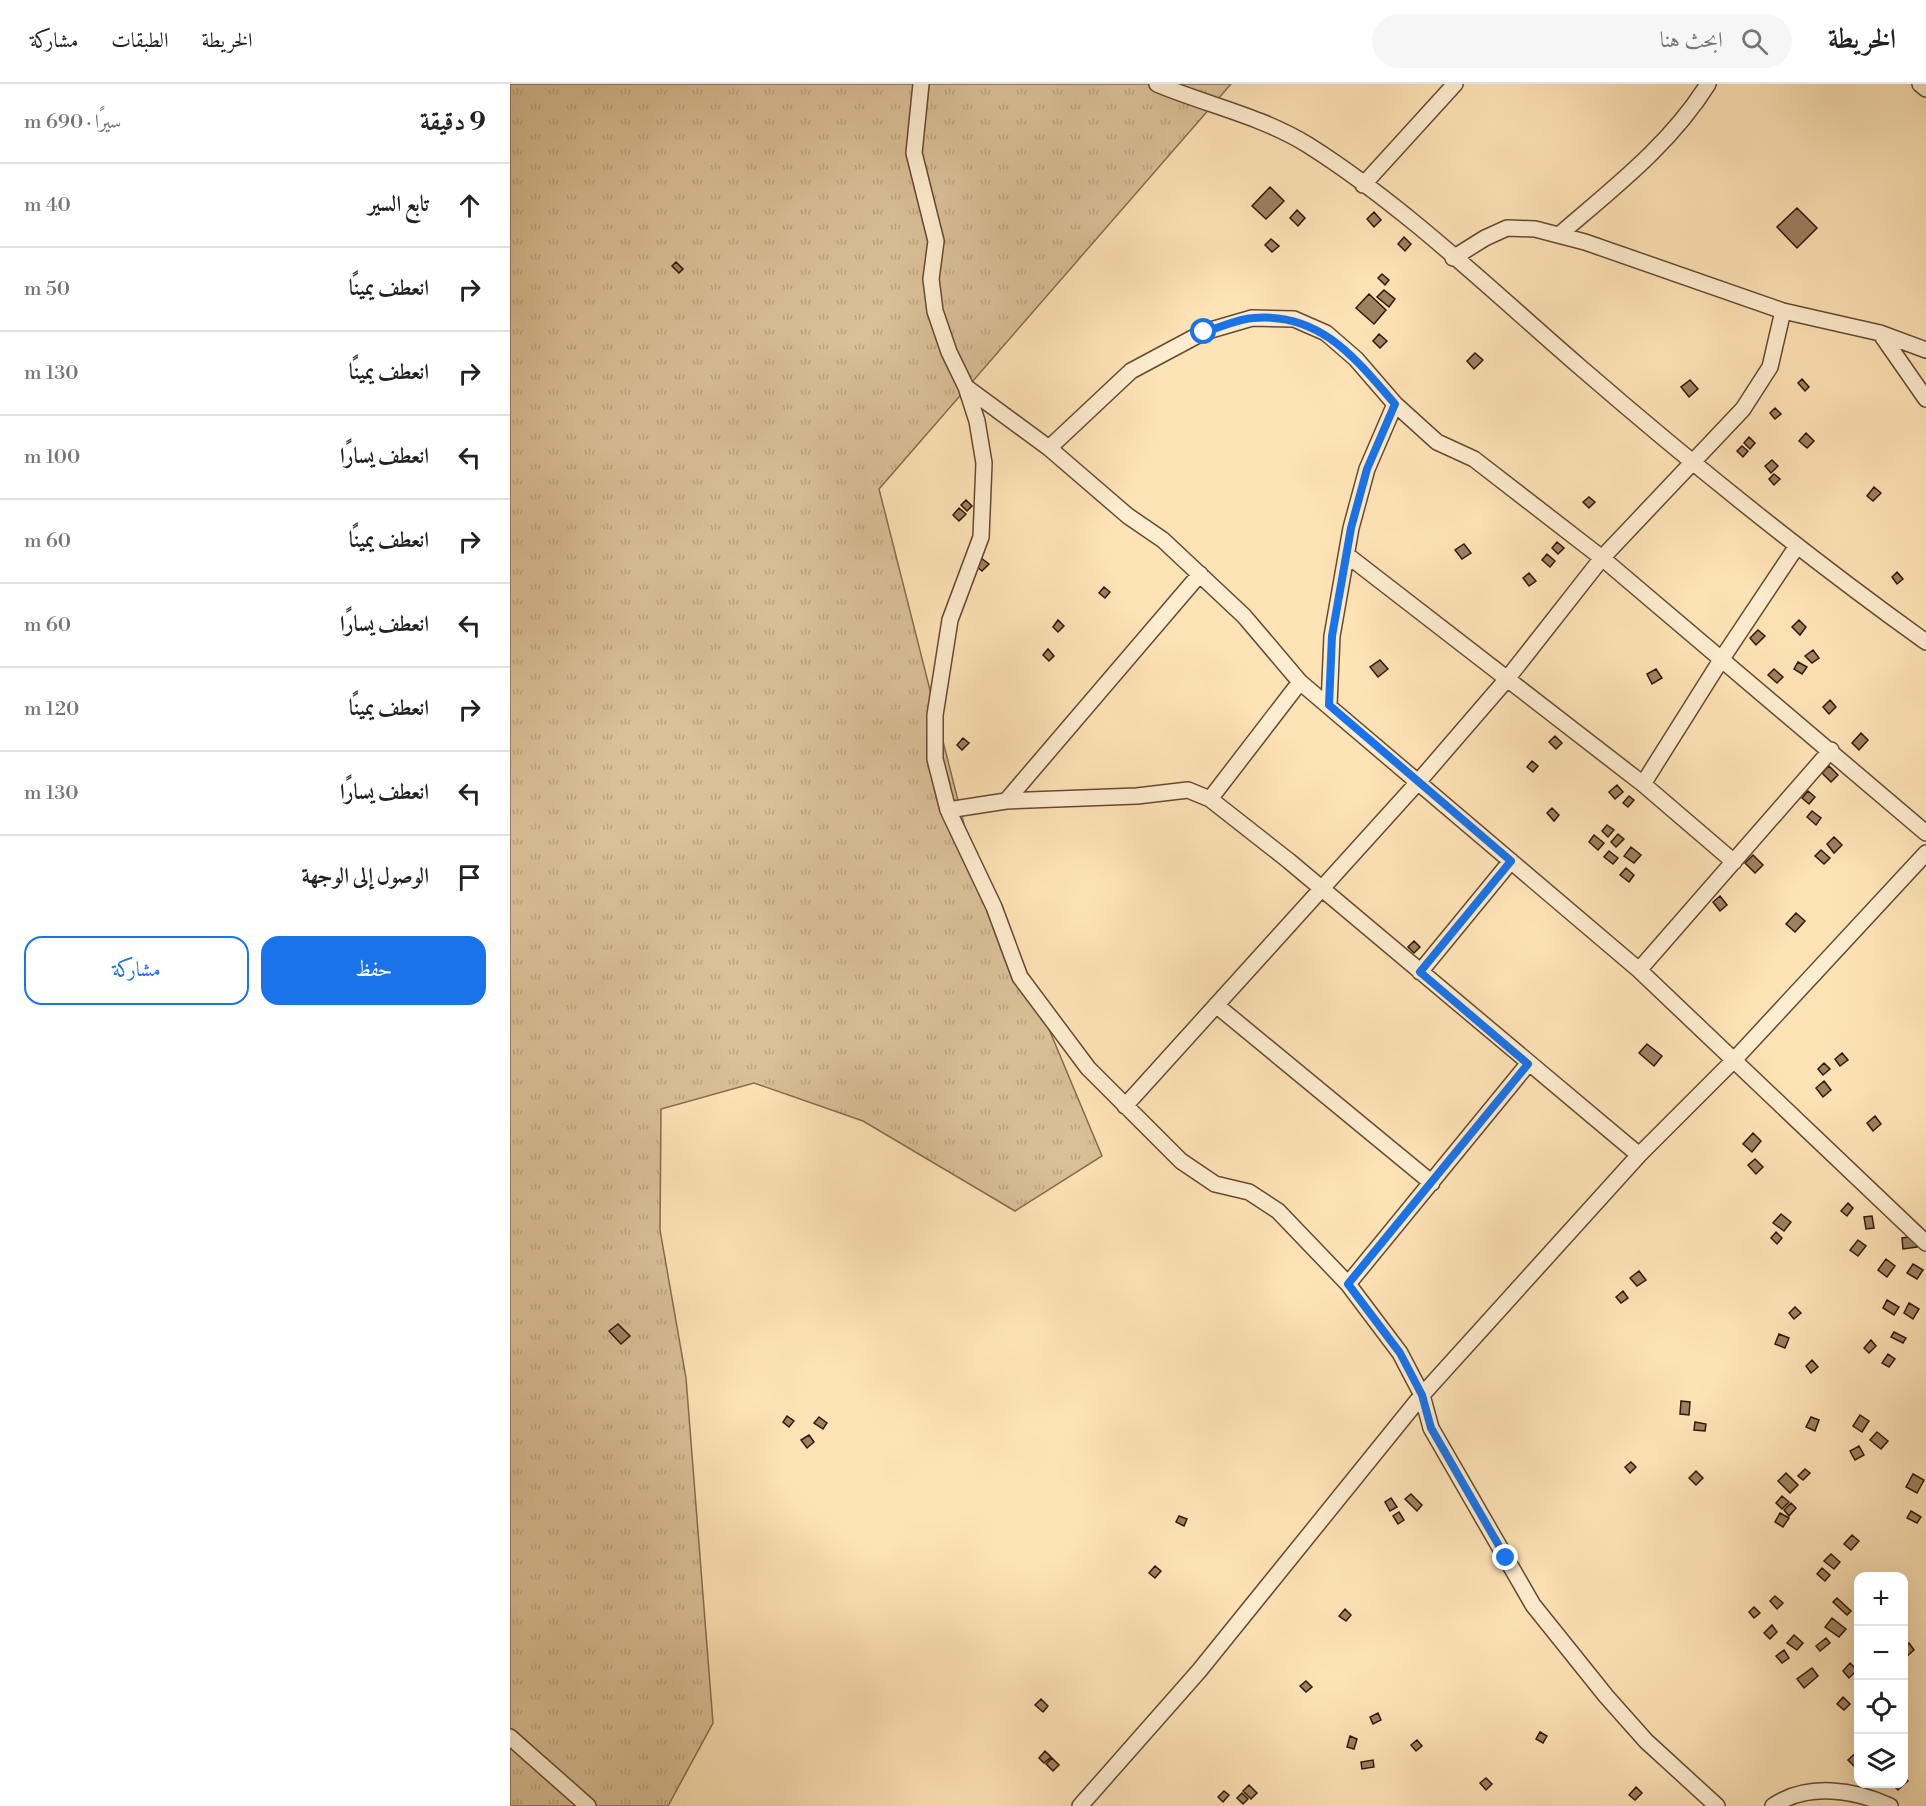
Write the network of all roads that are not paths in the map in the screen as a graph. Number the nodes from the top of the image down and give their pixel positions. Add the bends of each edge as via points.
1 (921, 84) edge
2 (1157, 84) edge
3 (1455, 84) edge
4 (1708, 84) edge
5 (1920, 84) edge
6 (1926, 89) edge
7 (1363, 185) junction
8 (1559, 235) junction
9 (1453, 258) junction
10 (1783, 311) junction
11 (1880, 333) junction
12 (1926, 350) edge
13 (966, 387) junction
14 (1926, 399) edge
15 (1395, 404) junction
16 (1049, 448) junction
17 (1691, 464) junction
18 (1797, 546) junction
19 (1347, 555) junction
20 (1602, 558) junction
21 (1200, 574) junction
22 (1926, 642) edge
23 (1720, 660) junction
24 (1507, 679) junction
25 (1300, 682) junction
26 (1329, 705) junction
27 (1831, 750) junction
28 (1419, 781) junction
29 (1643, 784) junction
30 (1210, 799) junction
31 (1006, 801) junction
32 (948, 810) junction
33 (1926, 833) edge
34 (1926, 853) edge
35 (1511, 861) junction
36 (1734, 862) junction
37 (1321, 888) junction
38 (1639, 970) junction
39 (1420, 972) junction
40 (1216, 1005) junction
41 (1735, 1059) junction
42 (1528, 1064) junction
43 (1125, 1106) junction
44 (1639, 1155) junction
45 (1432, 1183) junction
46 (1926, 1243) edge
47 (1348, 1284) junction
48 (1422, 1395) junction
49 (510, 1737) edge
50 (588, 1806) edge
51 (1080, 1806) edge
52 (1717, 1806) edge
53 (1773, 1806) edge
54 (1890, 1806) edge

1 - 13 street via 914,153 936,241 931,279 934,311
2 - 7 street via 1251,116 1307,145
3 - 7 street
4 - 8 street via 1696,104 1651,155
5 - 6 street
7 - 9 street
8 - 9 street via 1507,228
8 - 10 street
9 - 17 street
10 - 11 street
10 - 17 street via 1770,367 1743,409
11 - 12 street
11 - 14 street
13 - 16 street
13 - 32 street via 984,463 984,500 981,537 950,620 935,715 934,759
15 - 16 street via 1356,359 1326,333 1294,320 1252,318 1204,332 1131,371
15 - 19 street via 1367,469
15 - 20 street via 1437,442 1474,459
16 - 21 street
17 - 18 street
17 - 20 street
18 - 22 street
18 - 23 street
19 - 24 street
19 - 26 street via 1332,636
20 - 23 street
20 - 24 street
21 - 25 street via 1244,616
21 - 31 street
23 - 27 street
23 - 29 street
24 - 28 street
24 - 29 street
25 - 26 street
25 - 30 street
26 - 28 street
27 - 33 street
27 - 36 street
28 - 35 street
28 - 37 street
29 - 36 street
30 - 31 street via 1188,790
30 - 37 street
31 - 32 street
32 - 43 street via 994,907 1020,977 1088,1068
34 - 41 street
35 - 38 street
35 - 39 street
36 - 38 street
37 - 39 street
37 - 40 street
38 - 41 street
39 - 42 street
40 - 43 street
40 - 45 street
41 - 44 street
41 - 46 street
42 - 44 street
42 - 45 street
43 - 47 street via 1181,1161 1207,1179 1249,1192 1278,1211
44 - 48 street
45 - 47 street
47 - 48 street via 1400,1353
48 - 51 street via 1199,1671
48 - 52 street via 1431,1428 1533,1605 1646,1741
49 - 50 street
53 - 54 street via 1806,1793 1838,1791 1865,1794

